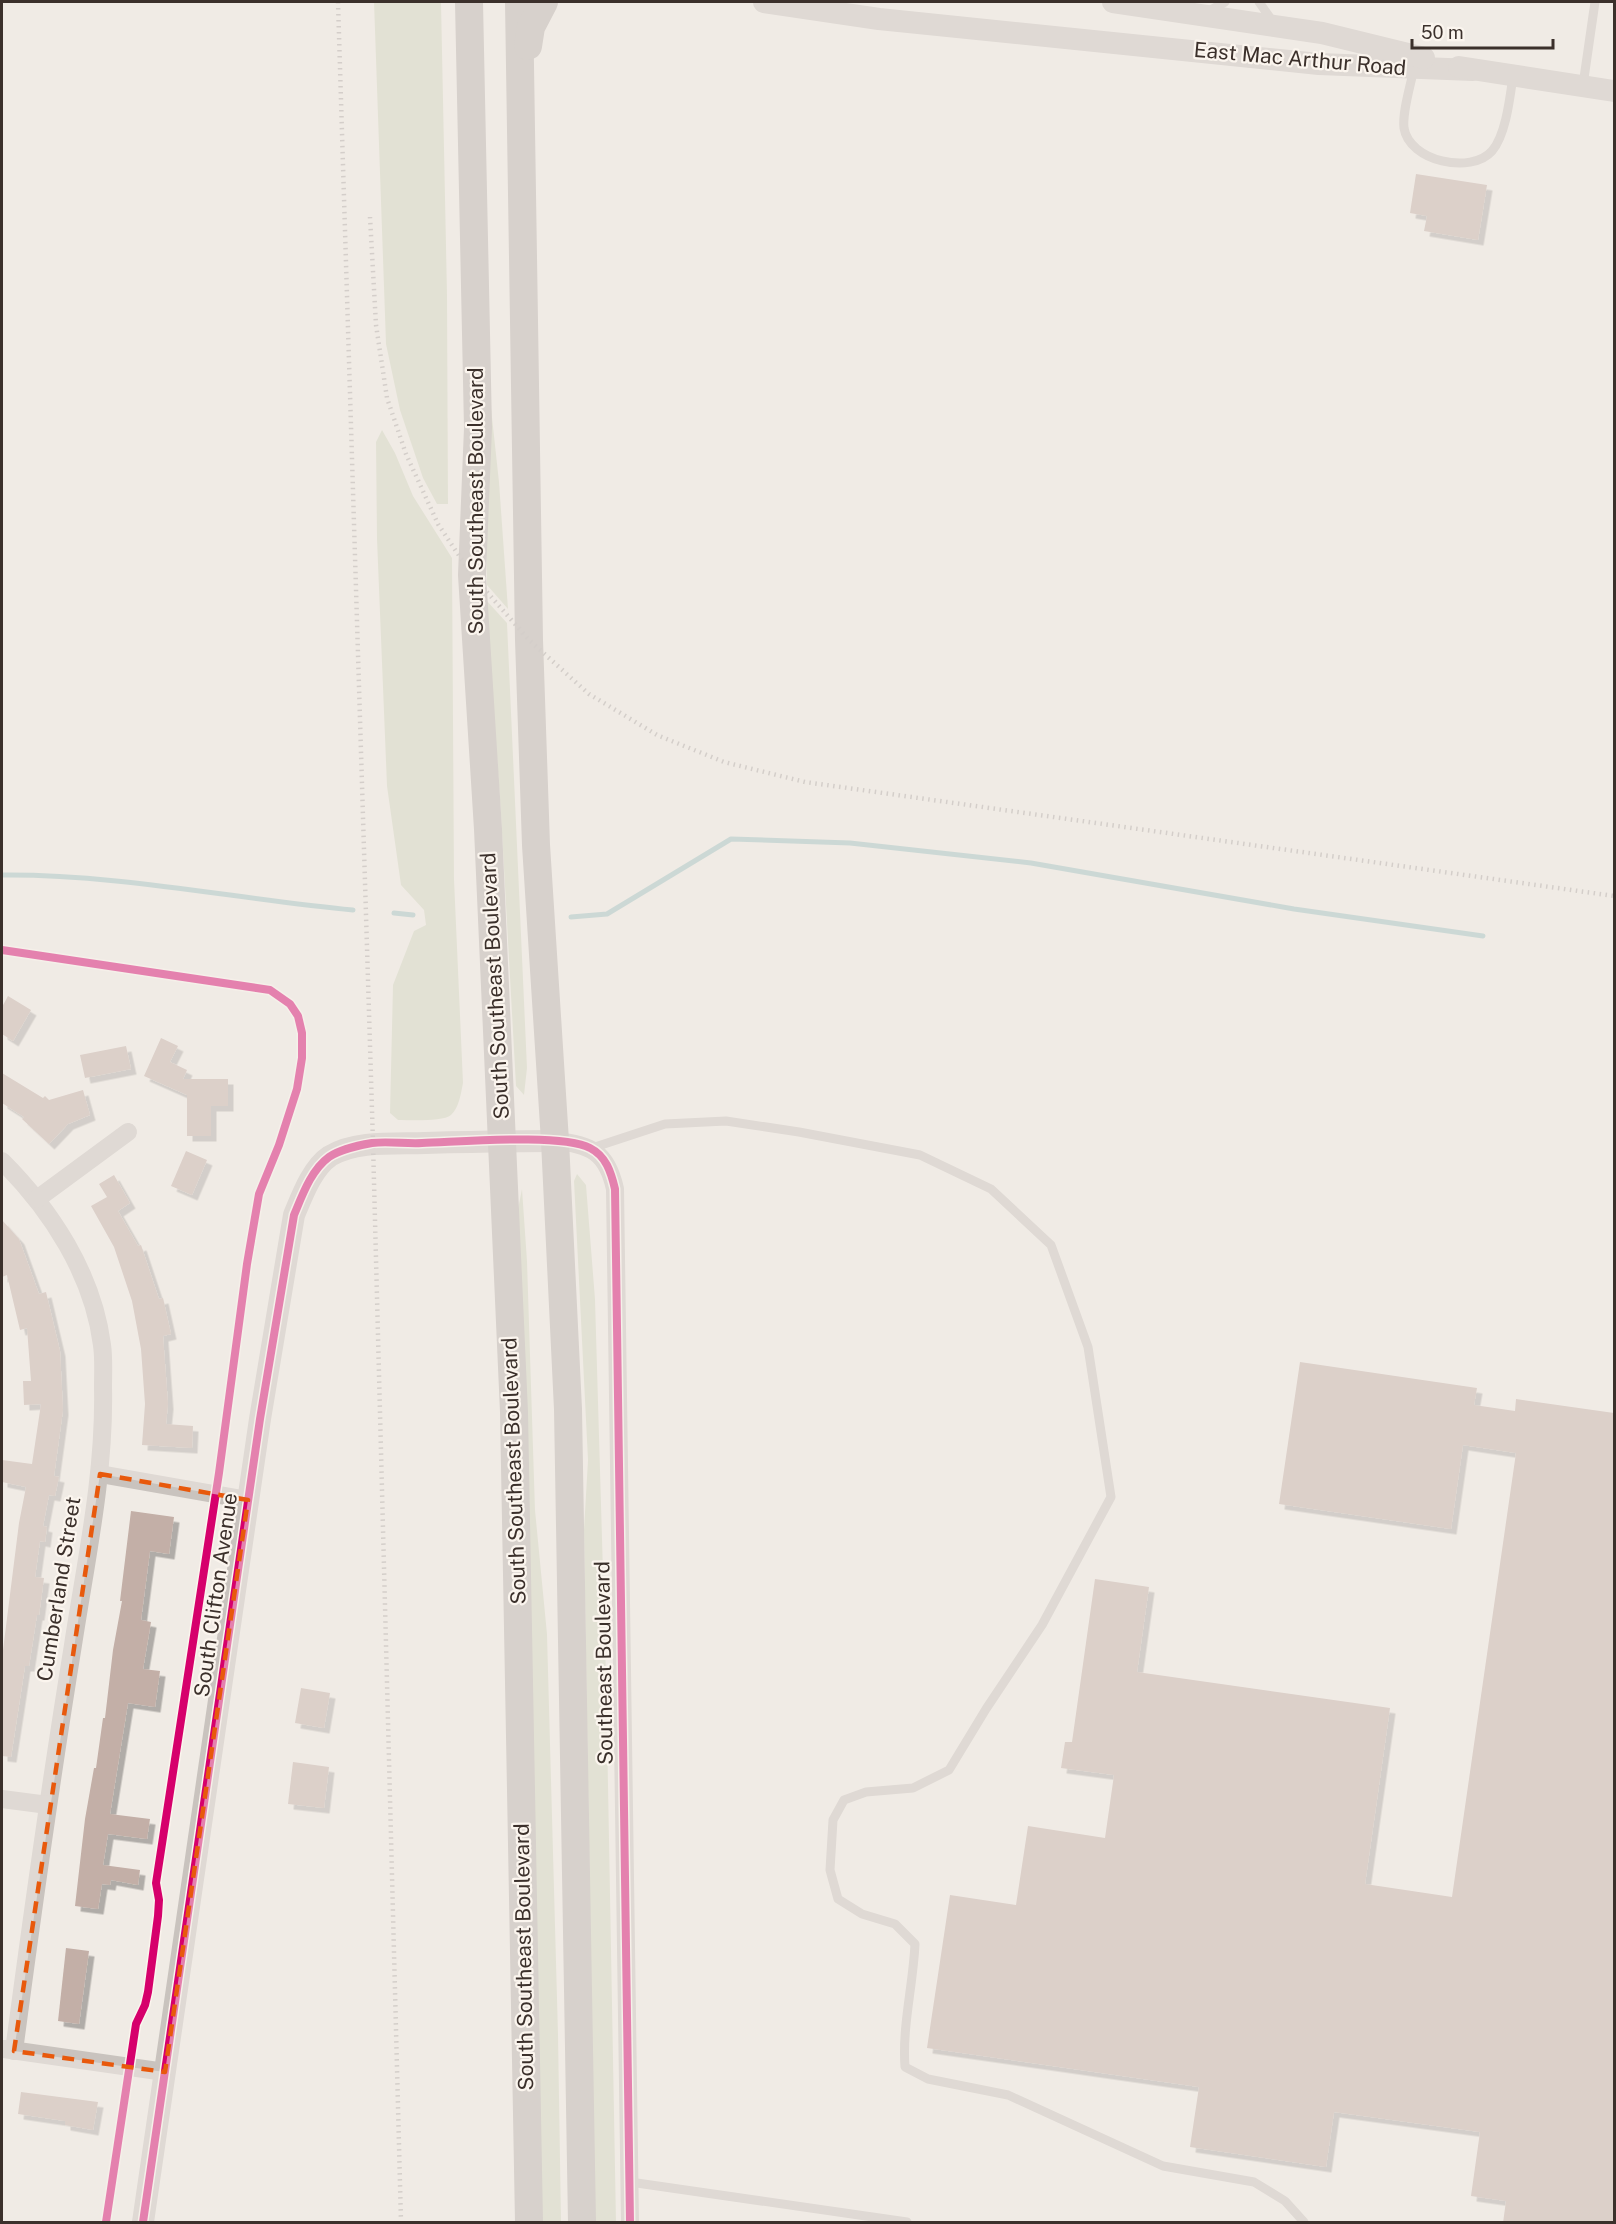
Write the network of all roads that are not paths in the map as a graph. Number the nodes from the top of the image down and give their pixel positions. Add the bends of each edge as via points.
1 (470, 2) edge
2 (519, 2) edge
3 (544, 2) edge
4 (764, 2) edge
5 (1113, 2) edge
6 (1225, 2) edge
7 (1259, 2) edge
8 (1595, 2) edge
9 (1198, 15) junction
10 (1276, 26) junction
11 (1414, 68) junction
12 (1473, 70) junction
13 (1513, 76) junction
14 (1583, 86) junction
15 (1614, 91) edge
16 (520, 96) junction
17 (129, 1132) dead end
18 (502, 1141) junction
19 (555, 1141) junction
20 (591, 1148) junction
21 (2, 1161) edge
22 (37, 1199) junction
23 (100, 1474) junction
24 (248, 1500) junction
25 (2, 1798) edge
26 (48, 1805) junction
27 (8, 2050) edge
28 (165, 2072) junction
29 (630, 2182) junction
30 (143, 2223) edge
31 (529, 2223) edge
32 (582, 2223) edge
33 (630, 2223) edge
34 (907, 2223) edge
35 (1304, 2223) edge

1 - 18 main road, South Southeast Boulevard via 478,428 472,575 488,817
2 - 16 main road
3 - 16 main road via 531,27
4 - 11 street, East Mac Arthur Road via 879,19 1319,64
5 - 9 street, East Mac Arthur Road
6 - 9 lane
7 - 10 lane
8 - 14 lane
9 - 10 street, East Mac Arthur Road
10 - 12 street, East Mac Arthur Road via 1322,33
11 - 12 street, East Mac Arthur Road
11 - 13 lane via 1405,122 1407,134 1433,159 1465,164 1476,163 1497,144
12 - 13 street
13 - 14 street
14 - 15 street
16 - 19 main road via 529,652 536,845
17 - 22 street
18 - 19 street, South Clifton Avenue
18 - 24 street, South Clifton Avenue via 373,1143 329,1157 316,1172 294,1215
18 - 31 main road, South Southeast Boulevard via 514,1412
19 - 20 street
19 - 32 main road via 568,1409
20 - 29 street, Southeast Boulevard via 604,1160 615,1189
20 - 35 lane via 664,1124 726,1121 920,1155 991,1189 1051,1245 1088,1347 1111,1497 1042,1624 949,1770 913,1788 866,1792 844,1800 833,1820 830,1870 838,1899 862,1914 895,1923 915,1944 903,2042 905,2067 928,2079 1008,2095 1162,2166 1254,2182 1286,2201
21 - 22 street, Cumberland Street
22 - 23 street, Cumberland Street via 75,1261 99,1330 104,1414
23 - 24 street
23 - 26 street, Cumberland Street
24 - 28 street, South Clifton Avenue
25 - 26 street
26 - 27 street, Cumberland Street
27 - 28 street
28 - 30 street, South Clifton Avenue
29 - 33 street, Southeast Boulevard
29 - 34 lane

